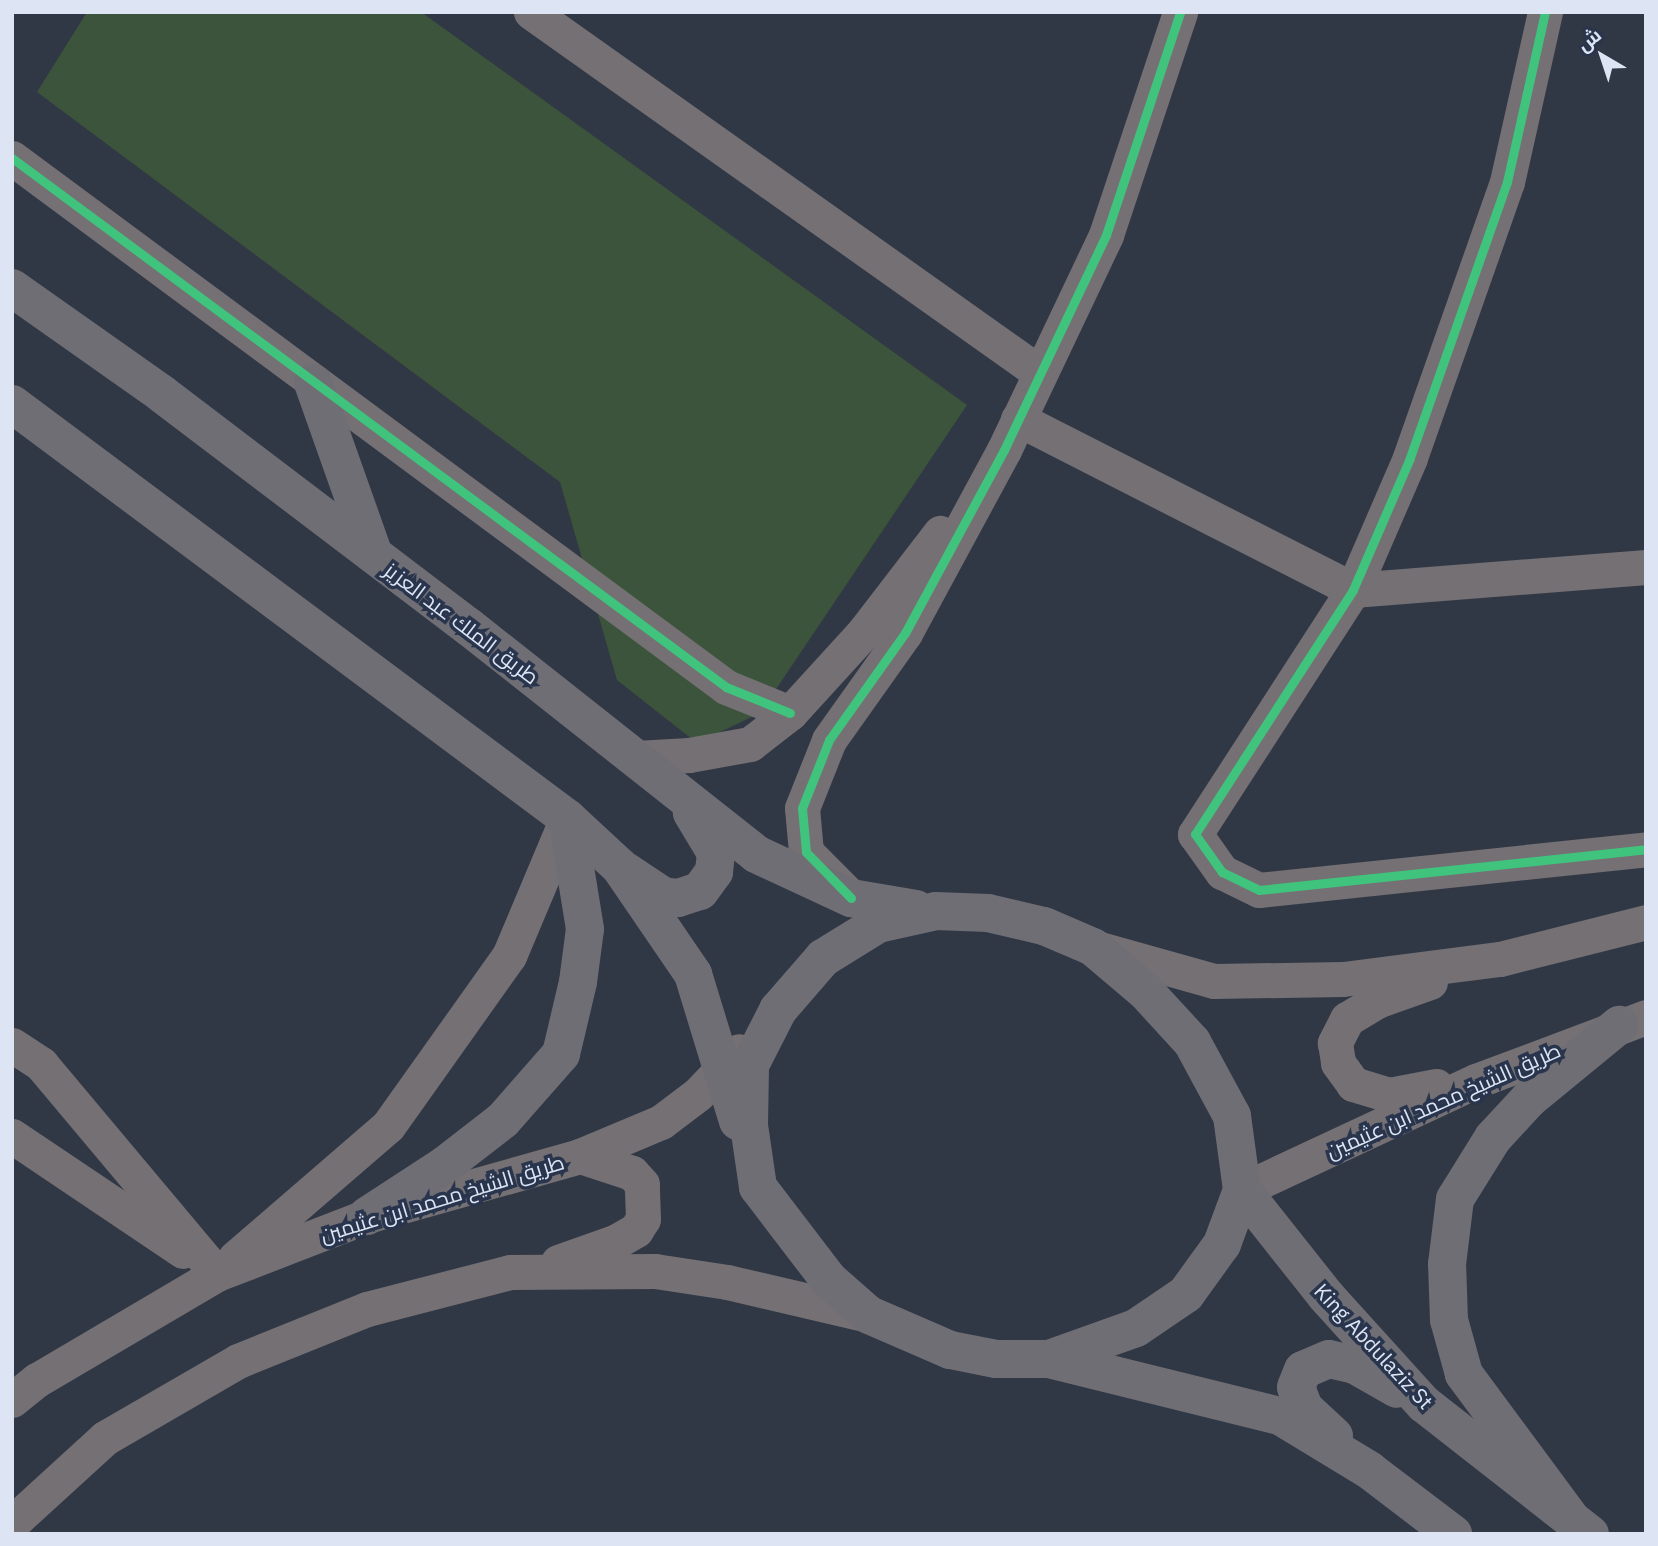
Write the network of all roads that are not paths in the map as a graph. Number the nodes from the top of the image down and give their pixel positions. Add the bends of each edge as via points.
1 (531, 12) edge
2 (1180, 12) edge
3 (1545, 12) edge
4 (12, 159) edge
5 (12, 288) edge
6 (1040, 373) junction
7 (313, 383) junction
8 (12, 404) edge
9 (1011, 435) junction
10 (374, 555) junction
11 (1646, 567) edge
12 (1353, 590) junction
13 (790, 713) junction
14 (636, 758) junction
15 (682, 799) junction
16 (567, 818) junction
17 (1646, 849) edge
18 (620, 867) junction
19 (851, 898) junction
20 (932, 912) junction
21 (1646, 922) edge
22 (1093, 947) junction
23 (1500, 959) junction
24 (778, 1010) junction
25 (1637, 1023) edge
26 (12, 1045) edge
27 (722, 1069) junction
28 (1486, 1077) junction
29 (12, 1136) edge
30 (580, 1156) junction
31 (758, 1187) junction
32 (1242, 1190) junction
33 (367, 1216) junction
34 (510, 1272) junction
35 (217, 1273) junction
36 (869, 1315) junction
37 (1049, 1359) junction
38 (12, 1400) edge
39 (1424, 1404) junction
40 (1369, 1470) junction
41 (12, 1523) edge
42 (1579, 1525) edge
43 (1453, 1534) edge

1 - 6 street
2 - 6 street via 1105,235
3 - 12 street via 1507,182 1410,458
4 - 7 street
5 - 10 highway, طريق الملك عبد العزيز via 162,394
6 - 9 street
7 - 10 highway
7 - 13 street via 726,687
8 - 16 highway
9 - 12 street
9 - 13 street via 864,632
9 - 19 street via 905,633 829,740 803,808 806,852
10 - 14 highway, طريق الملك عبد العزيز
11 - 12 street
12 - 17 street via 1195,834 1222,872 1259,890
13 - 14 street via 750,744
14 - 15 highway, طريق الملك عبد العزيز
15 - 18 highway via 707,831 716,853 714,872 700,891 678,898 663,896
15 - 19 highway, طريق الملك عبد العزيز via 756,854
16 - 18 highway
16 - 33 highway via 584,929 578,982 561,1054 503,1120
16 - 35 street via 509,956 388,1126
18 - 27 highway via 693,974
19 - 20 highway, طريق الملك عبد العزيز
20 - 22 highway via 988,913 1044,926
20 - 24 highway via 878,923 823,958
21 - 23 street
22 - 23 street via 1214,981 1343,979
22 - 32 highway via 1146,992 1192,1042 1232,1116
23 - 28 street via 1377,1001 1347,1020 1335,1043 1338,1063 1353,1084 1389,1095
24 - 27 street, طريق الشيخ محمد ابن عثيمين
24 - 31 highway via 750,1065 749,1125
25 - 28 street, طريق الشيخ محمد ابن عثيمين
25 - 42 highway via 1528,1099 1493,1138 1455,1199 1447,1264 1449,1320 1464,1374
26 - 35 street via 41,1064
27 - 30 street, طريق الشيخ محمد ابن عثيمين via 661,1122
27 - 31 highway
28 - 32 street, طريق الشيخ محمد ابن عثيمين
29 - 35 street
30 - 33 street, طريق الشيخ محمد ابن عثيمين
30 - 34 street via 632,1172 642,1184 643,1219 636,1230 617,1241 575,1258
31 - 36 highway via 829,1280
32 - 37 highway via 1223,1244 1186,1294 1136,1328
32 - 39 highway, King Abdulaziz St via 1326,1296
33 - 35 street, طريق الشيخ محمد ابن عثيمين
34 - 36 street via 655,1272 727,1282
34 - 41 street via 367,1308 239,1361 105,1438
35 - 38 street, طريق الشيخ محمد ابن عثيمين via 37,1380
36 - 37 highway via 950,1350 996,1359
37 - 40 highway via 1280,1416
39 - 40 highway via 1354,1365 1329,1359 1303,1370 1297,1387 1304,1408
39 - 42 highway, King Abdulaziz St
40 - 43 highway

